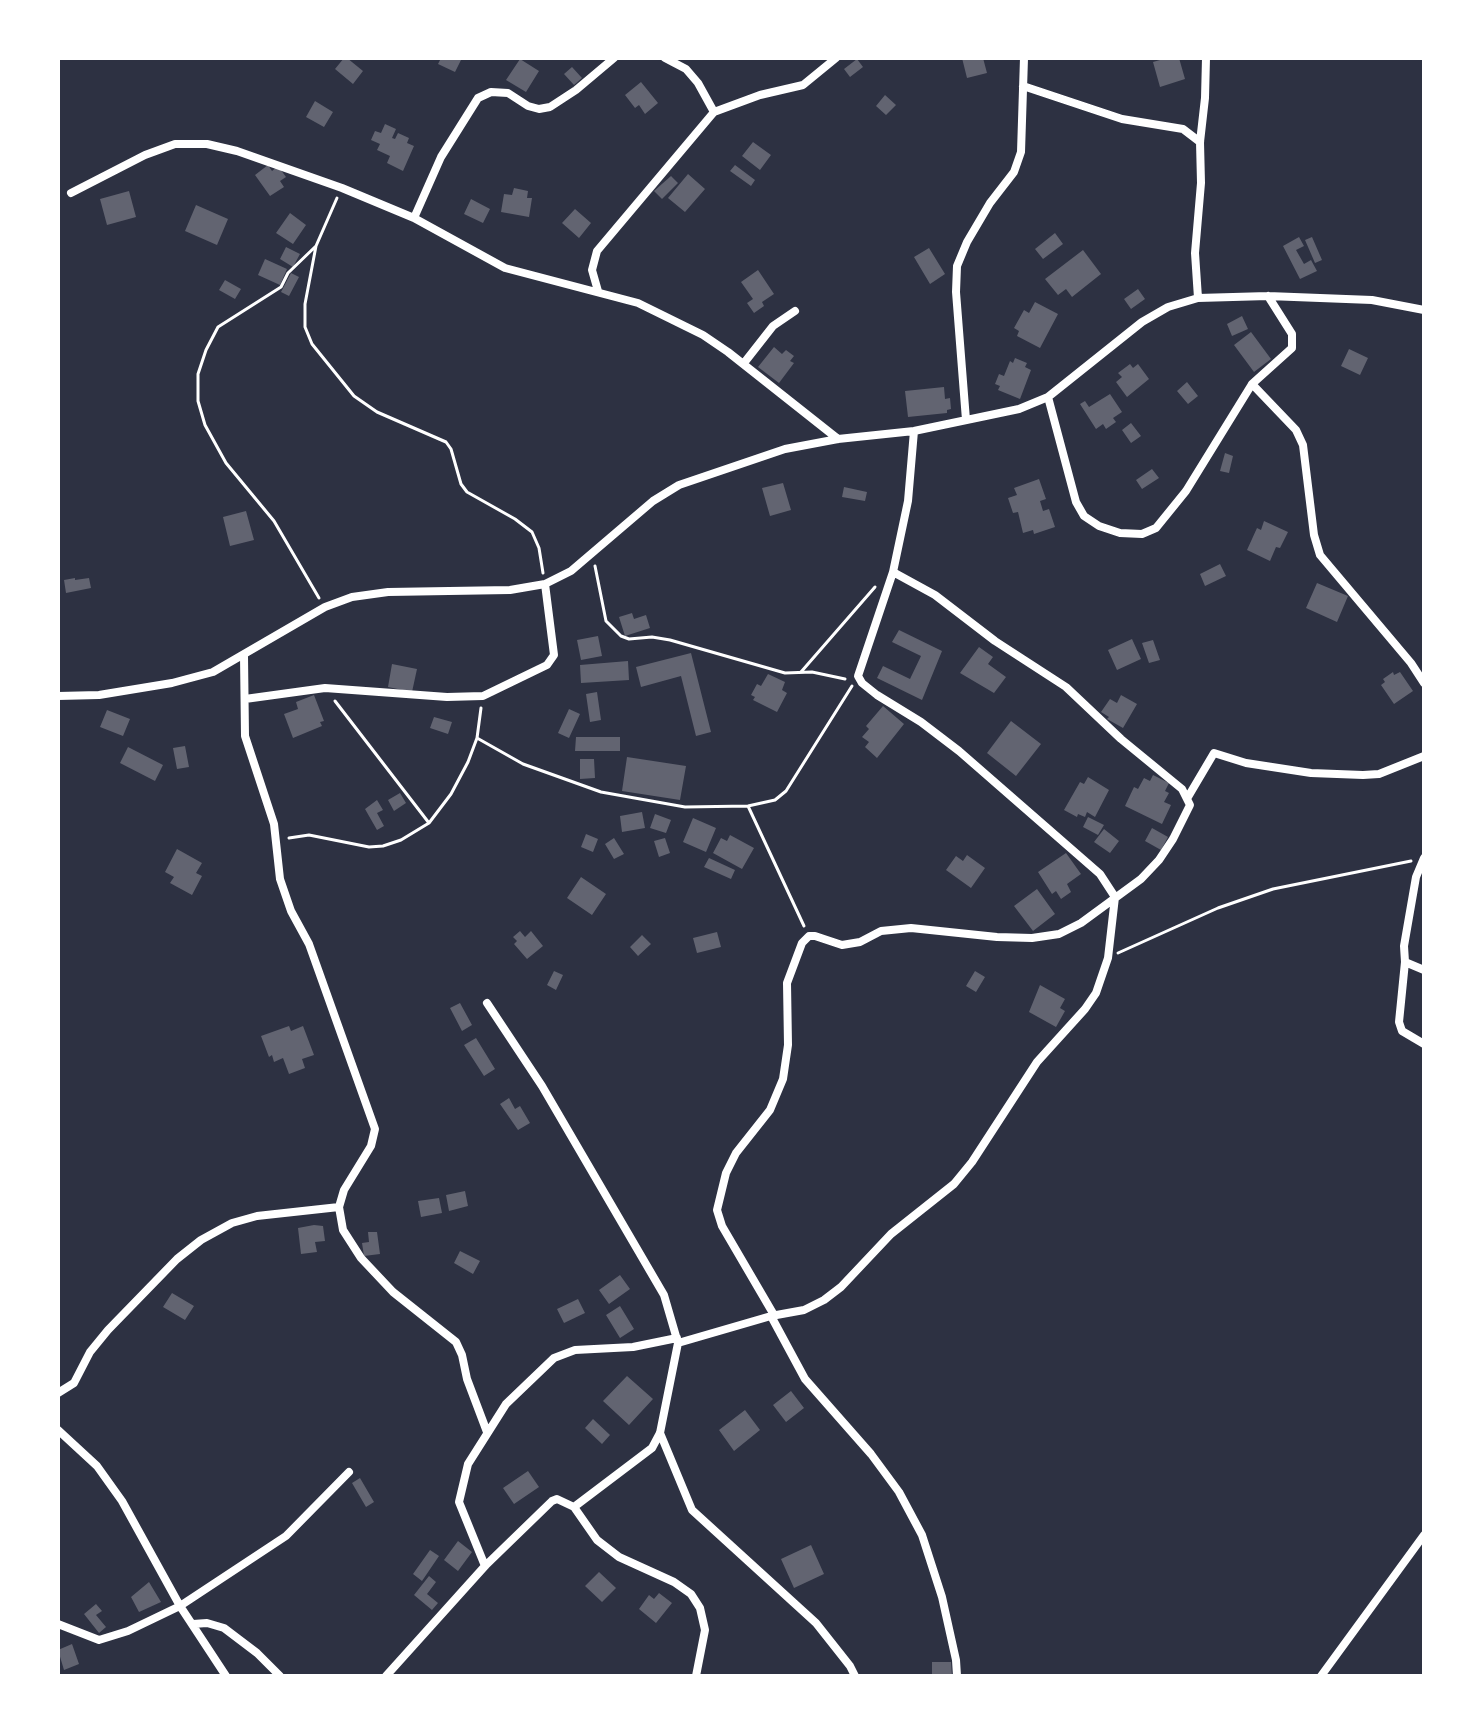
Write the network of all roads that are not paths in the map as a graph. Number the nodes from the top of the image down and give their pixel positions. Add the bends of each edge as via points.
1 (614, 58) edge
2 (665, 58) edge
3 (836, 58) edge
4 (1024, 58) edge
5 (1206, 58) edge
6 (1023, 86) junction
7 (714, 112) junction
8 (1200, 142) junction
9 (71, 193) dead end
10 (414, 218) junction
11 (598, 291) junction
12 (1268, 296) junction
13 (1198, 298) junction
14 (1424, 310) edge
15 (795, 311) dead end
16 (744, 363) junction
17 (1252, 384) junction
18 (1048, 397) junction
19 (966, 420) junction
20 (914, 431) junction
21 (838, 439) junction
22 (893, 572) junction
23 (545, 584) junction
24 (244, 656) junction
25 (1424, 683) edge
26 (58, 696) edge
27 (245, 699) junction
28 (1424, 756) edge
29 (1188, 797) junction
30 (1423, 858) edge
31 (1115, 897) junction
32 (1405, 962) junction
33 (1424, 970) edge
34 (487, 1003) dead end
35 (1424, 1044) edge
36 (339, 1207) junction
37 (772, 1316) junction
38 (678, 1340) junction
39 (58, 1393) edge
40 (58, 1430) edge
41 (487, 1432) junction
42 (660, 1433) junction
43 (349, 1472) dead end
44 (574, 1507) junction
45 (1424, 1535) edge
46 (485, 1566) junction
47 (180, 1606) junction
48 (58, 1624) edge
49 (193, 1624) junction
50 (226, 1676) edge
51 (280, 1676) edge
52 (386, 1676) edge
53 (696, 1676) edge
54 (855, 1676) edge
55 (957, 1676) edge
56 (1321, 1676) edge

1 - 10 street via 550,107 528,106 508,93 478,98 441,157
2 - 7 street via 686,69
3 - 7 street via 803,85
4 - 6 street
5 - 8 street
6 - 8 street via 1122,119 1183,129
6 - 19 street via 1021,152 1014,172 990,203 957,266
7 - 11 street via 597,251 592,270
8 - 13 street
9 - 10 street via 145,155 175,144 196,144 237,151
10 - 11 street via 505,268
11 - 16 street via 692,329
12 - 13 street
12 - 14 street via 1372,300
12 - 17 street via 1294,341 1289,352
13 - 18 street via 1142,322
15 - 16 street via 773,326
16 - 21 street
17 - 18 street via 1166,519 1142,534 1120,533 1084,516
17 - 25 street via 1296,430 1303,445 1320,555
18 - 19 street
19 - 20 street
20 - 21 street
20 - 22 street via 908,501
21 - 23 street via 785,449 679,485 571,571
22 - 29 street via 935,595 1066,687
22 - 31 street via 858,676 862,683 959,751 1100,874
23 - 24 street via 352,597 325,607
23 - 27 street via 554,655 547,665 483,696 325,688
24 - 26 street via 213,672 172,683
24 - 27 street
27 - 36 street via 245,736 274,824 283,890 309,944 375,1129
28 - 29 street via 1363,775 1311,773 1214,753
29 - 31 street via 1186,816 1159,860
30 - 32 street
31 - 37 street via 1108,958 1096,993 1037,1062 954,1184 891,1234 824,1300
31 - 37 street via 1059,934 1032,938 911,928 881,931 842,945 809,936 794,957 787,983 783,1079 770,1110 736,1153 717,1210
32 - 33 street
32 - 35 street via 1399,1022 1402,1031
34 - 38 street via 542,1086 664,1295
36 - 39 street via 257,1216 201,1240 108,1330 74,1383
36 - 41 street via 343,1230 361,1258 393,1292 456,1342
37 - 38 street
37 - 55 street via 805,1379 899,1492 922,1535 942,1597
38 - 41 street via 575,1350 554,1358 506,1404
38 - 42 street
40 - 47 street via 97,1466 122,1501
41 - 46 street via 468,1464 459,1502
42 - 44 street via 652,1448
42 - 54 street via 692,1510 808,1615
43 - 47 street via 286,1536
44 - 46 street via 552,1501
44 - 53 street via 597,1540 619,1557 691,1594 705,1630
45 - 56 street
46 - 52 street
47 - 48 street via 99,1640
47 - 49 street
49 - 50 street
49 - 51 street via 224,1628

